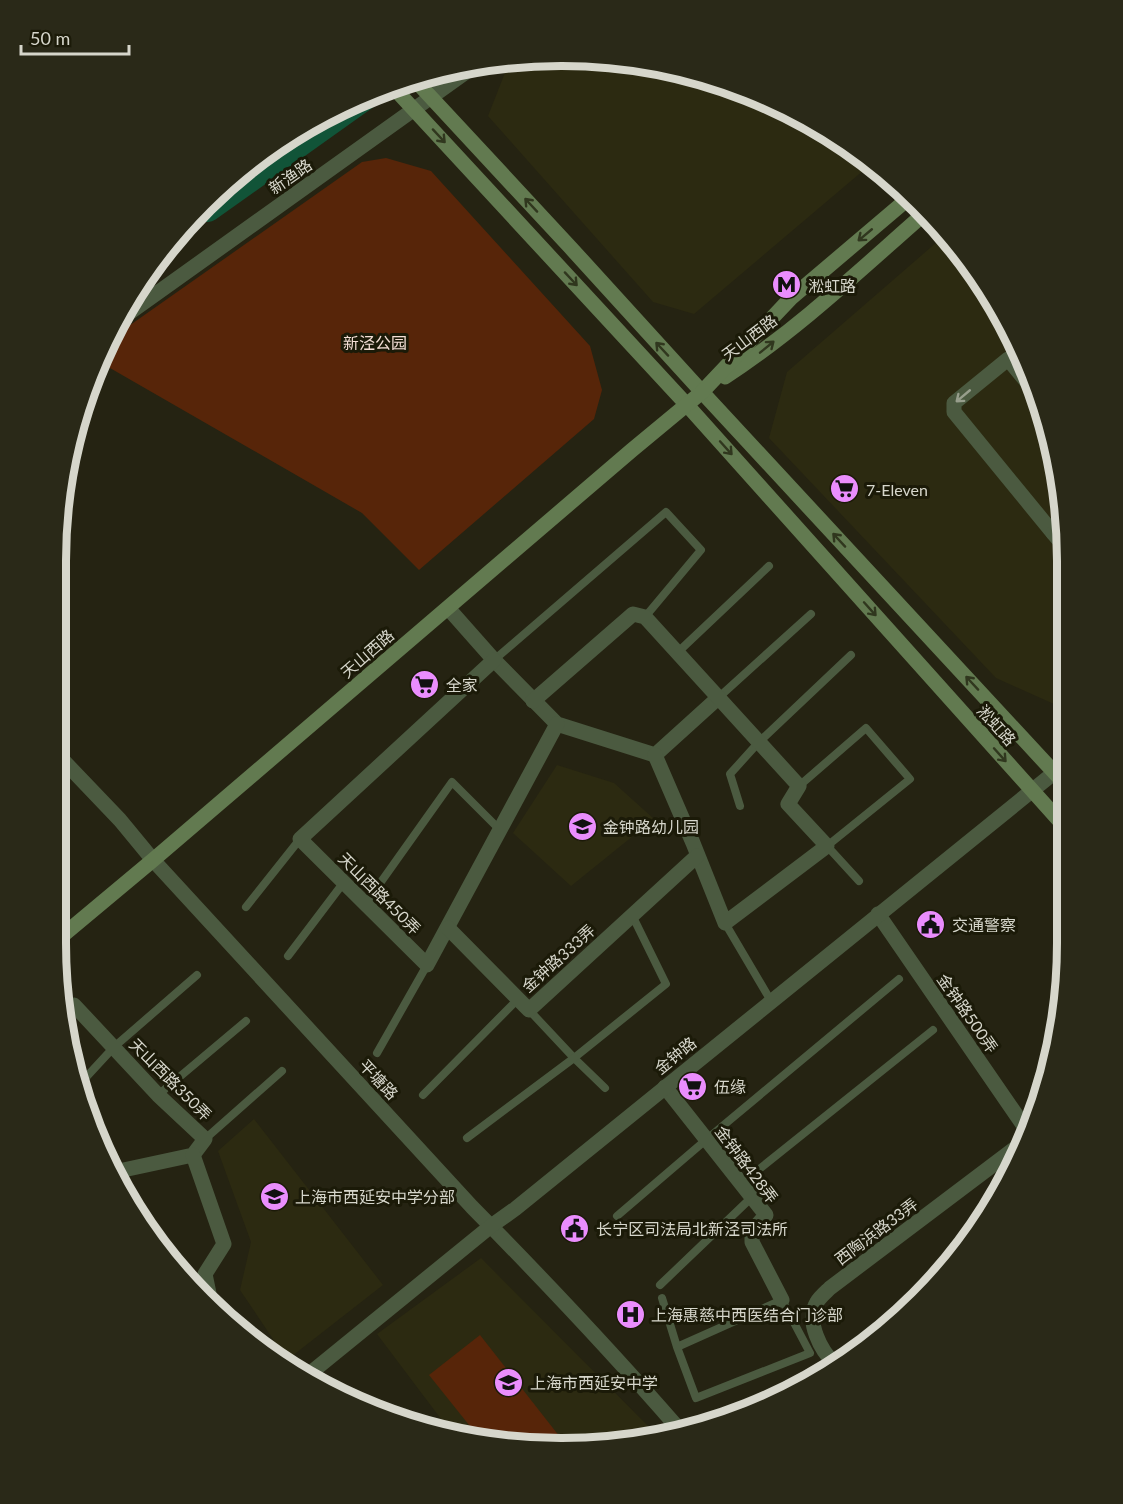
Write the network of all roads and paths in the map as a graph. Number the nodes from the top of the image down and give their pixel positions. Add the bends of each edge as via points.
1 (460, 77) edge
2 (421, 87) edge
3 (399, 93) edge
4 (431, 98) junction
5 (414, 110) junction
6 (903, 203) edge
7 (919, 218) edge
8 (136, 308) edge
9 (1012, 355) edge
10 (702, 392) junction
11 (687, 405) junction
12 (1056, 526) edge
13 (769, 566) dead end
14 (448, 608) junction
15 (811, 614) dead end
16 (645, 617) junction
17 (677, 653) junction
18 (851, 655) dead end
19 (494, 660) junction
20 (718, 698) junction
21 (532, 701) junction
22 (557, 724) junction
23 (758, 743) junction
24 (655, 755) junction
25 (66, 763) edge
26 (1057, 765) edge
27 (1057, 770) edge
28 (798, 786) junction
29 (1031, 790) junction
30 (740, 806) dead end
31 (1057, 818) edge
32 (500, 830) junction
33 (300, 839) junction
34 (827, 846) junction
35 (697, 856) junction
36 (153, 860) junction
37 (859, 881) dead end
38 (344, 882) junction
39 (366, 903) junction
40 (246, 908) dead end
41 (878, 914) junction
42 (632, 915) junction
43 (725, 922) junction
44 (448, 928) junction
45 (66, 933) edge
46 (288, 956) dead end
47 (427, 965) junction
48 (197, 975) dead end
49 (899, 979) dead end
50 (771, 1001) junction
51 (523, 1004) junction
52 (70, 1008) edge
53 (246, 1021) dead end
54 (933, 1030) dead end
55 (114, 1047) junction
56 (377, 1053) dead end
57 (574, 1058) junction
58 (282, 1071) dead end
59 (85, 1078) edge
60 (665, 1087) junction
61 (605, 1088) dead end
62 (158, 1095) junction
63 (423, 1095) dead end
64 (1022, 1124) edge
65 (467, 1138) dead end
66 (205, 1139) junction
67 (706, 1139) junction
68 (194, 1155) junction
69 (1008, 1157) edge
70 (122, 1170) edge
71 (742, 1183) junction
72 (752, 1197) junction
73 (617, 1216) dead end
74 (491, 1226) junction
75 (660, 1285) dead end
76 (208, 1290) edge
77 (662, 1298) dead end
78 (782, 1300) junction
79 (677, 1347) junction
80 (829, 1359) edge
81 (314, 1372) edge
82 (675, 1424) edge

1 - 4 street, 新渔路
2 - 4 main road, 淞虹路
3 - 5 main road, 淞虹路
4 - 5 street, 新渔路
10 -> 4 main road, 淞虹路
5 - 8 street, 新渔路
5 -> 11 main road, 淞虹路
6 -> 10 main road, 天山西路 via 791,298
10 -> 7 main road, 天山西路 via 770,345
9 -> 12 street via 954,403 954,412
10 - 11 main road, 天山西路
26 -> 10 main road, 淞虹路
11 - 14 main road, 天山西路
11 -> 29 main road, 淞虹路
13 - 17 lane
14 - 19 street
14 - 36 main road, 天山西路
15 - 20 lane
16 - 17 street
16 - 19 lane via 701,550 666,512
16 - 21 street via 633,614
17 - 20 street
18 - 23 lane
19 - 21 street
19 - 33 street
20 - 23 street
20 - 24 street
21 - 22 street
22 - 24 street
22 - 32 street, 天山西路450弄
23 - 28 street
23 - 30 lane via 730,774
24 - 35 street
25 - 36 street, 平塘路
27 - 29 street, 金钟路
28 - 34 street via 788,804
28 - 34 lane via 866,728 910,779
29 - 31 main road, 淞虹路
29 - 41 street, 金钟路
32 - 39 lane via 452,783
32 - 44 street, 天山西路450弄
33 - 38 street, 天山西路450弄
33 - 40 lane
34 - 37 lane
34 - 43 street
35 - 42 street, 金钟路333弄
35 - 43 street
36 - 45 main road, 天山西路
36 - 74 street, 平塘路
38 - 39 street, 天山西路450弄
38 - 46 lane
39 - 47 street, 天山西路450弄
41 - 50 street, 金钟路
41 - 64 street, 金钟路500弄
42 - 51 street, 金钟路333弄
42 - 57 lane via 666,984
43 - 50 lane
44 - 47 street, 天山西路450弄
44 - 51 street, 金钟路333弄
47 - 56 lane
48 - 55 lane
49 - 67 lane
50 - 60 street, 金钟路
51 - 57 lane
51 - 63 lane
52 - 55 street, 天山西路350弄 via 74,1005
53 - 62 lane
54 - 71 lane
55 - 59 lane
55 - 62 street, 天山西路350弄
57 - 61 lane
57 - 65 lane
58 - 66 lane
60 - 67 street, 金钟路428弄
60 - 74 street, 金钟路
62 - 66 street, 天山西路350弄
66 - 68 street, 天山西路350弄
67 - 71 street, 金钟路428弄
67 - 73 lane
68 - 70 street
68 - 76 street via 224,1244 205,1274
69 - 80 street, 西陶浜路33弄 via 830,1288 816,1303 812,1321
71 - 72 street, 金钟路428弄
72 - 75 lane
72 - 78 street, 金钟路428弄 via 766,1215 753,1231 752,1242
74 - 81 street, 金钟路
74 - 82 street, 平塘路
77 - 79 lane
78 - 79 lane
78 - 79 lane via 810,1353 696,1398

